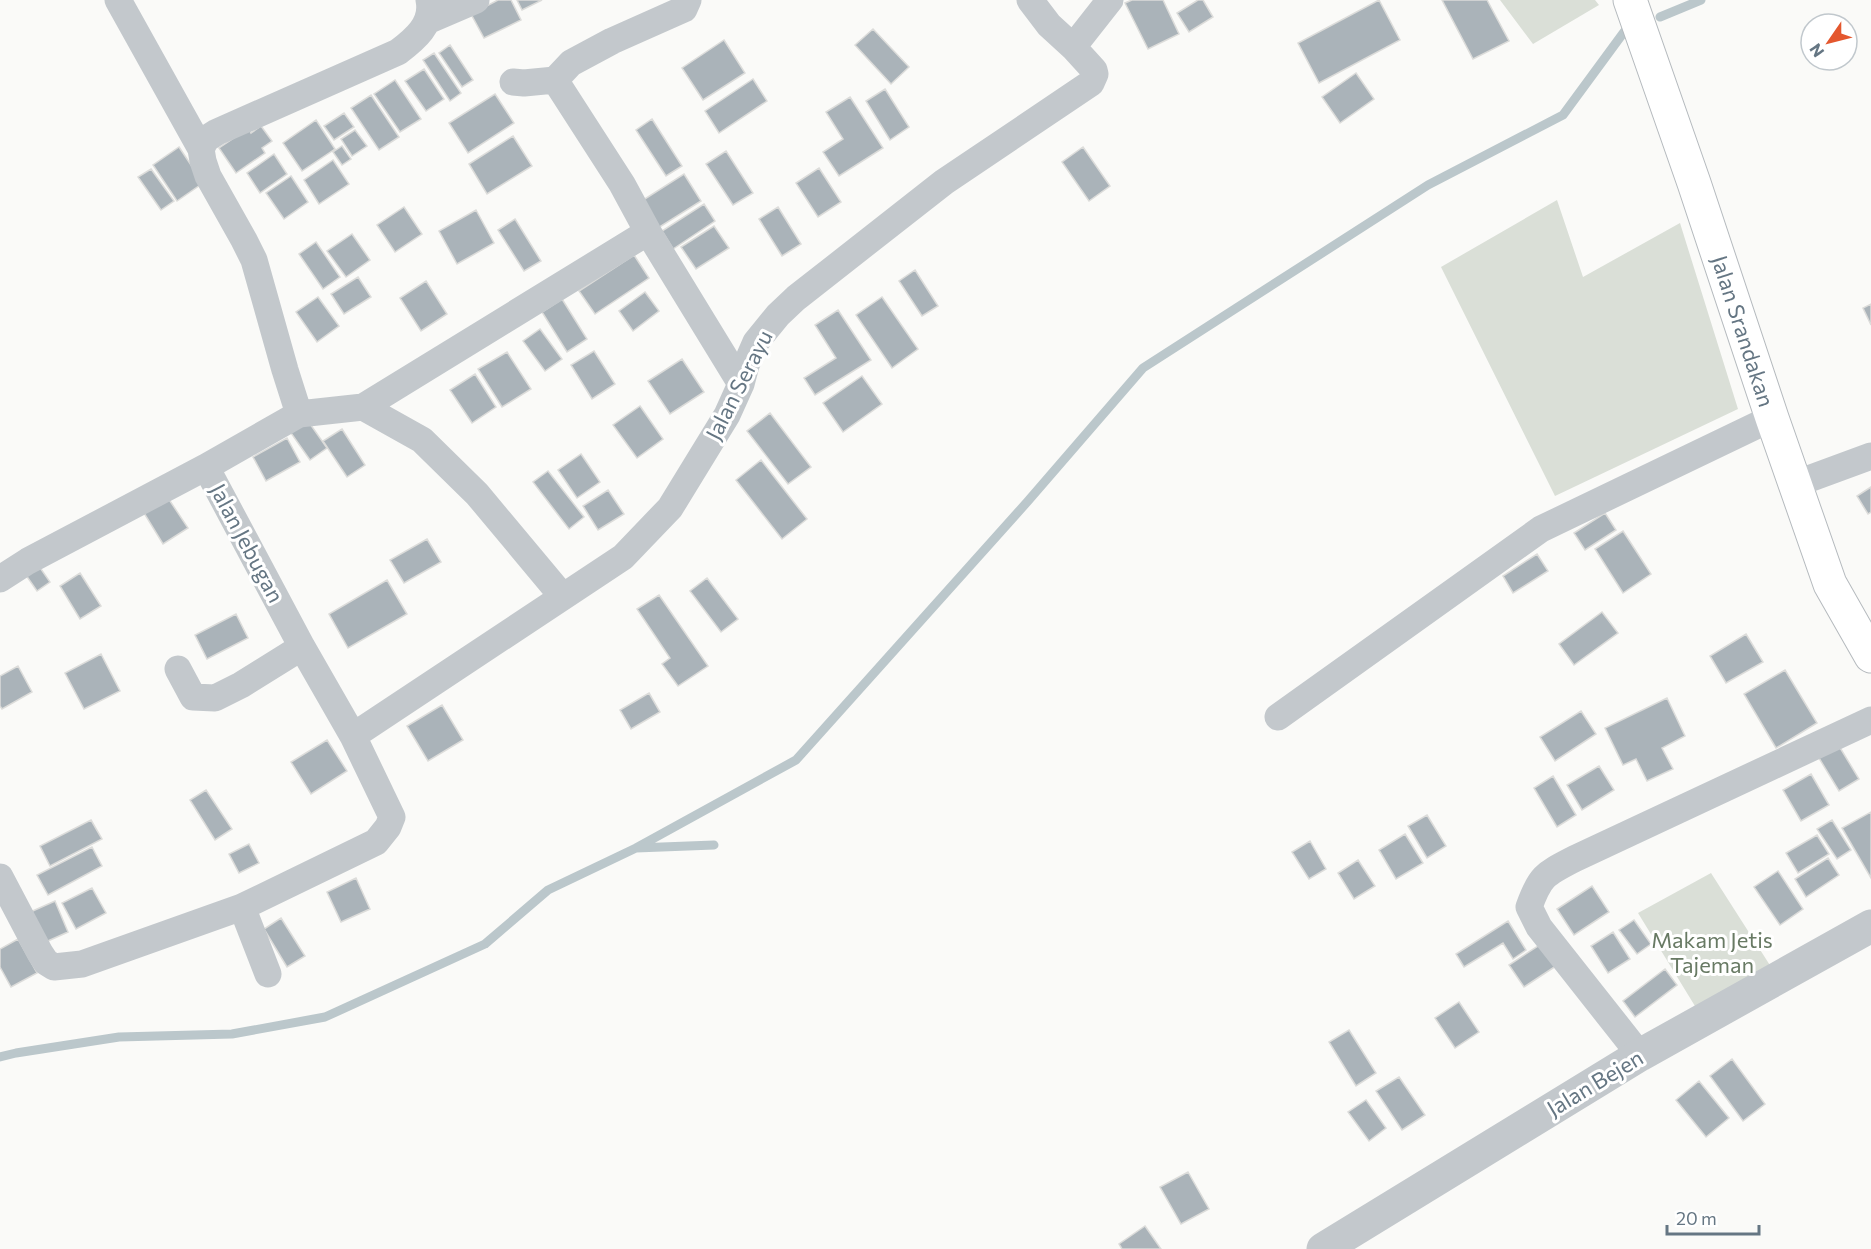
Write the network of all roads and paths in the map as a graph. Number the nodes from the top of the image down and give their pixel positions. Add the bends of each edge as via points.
1 (118, 0) edge
2 (476, 0) edge
3 (688, 0) edge
4 (1030, 0) edge
5 (1110, 0) edge
6 (1630, 0) edge
7 (428, 11) edge
8 (1073, 46) junction
9 (555, 80) junction
10 (513, 82) dead end
11 (201, 149) junction
12 (648, 232) junction
13 (741, 384) junction
14 (363, 407) junction
15 (299, 414) junction
16 (1772, 418) junction
17 (1871, 456) edge
18 (206, 467) junction
19 (1795, 484) junction
20 (0, 579) edge
21 (563, 597) junction
22 (302, 646) junction
23 (1871, 656) edge
24 (178, 669) dead end
25 (1278, 717) dead end
26 (1871, 720) edge
27 (353, 736) junction
28 (0, 876) edge
29 (242, 907) junction
30 (1871, 926) edge
31 (268, 974) dead end
32 (1640, 1055) junction
33 (1323, 1249) edge

1 - 11 street
2 - 7 street
3 - 9 street via 684,9 571,63
4 - 8 street via 1049,25
5 - 8 street
6 - 16 main road, Jalan Srandakan
7 - 11 street via 415,39 398,52 217,132 206,139
8 - 13 street, Jalan Serayu via 1094,69 1091,83 944,182 796,298 756,342
9 - 10 street
9 - 12 street via 622,183
11 - 15 street via 208,176 254,260
12 - 13 street
12 - 14 street
13 - 21 street, Jalan Serayu via 670,508 623,557
14 - 15 street
14 - 21 street via 422,440 477,494
15 - 18 street
16 - 19 main road, Jalan Srandakan
16 - 25 street via 1540,529
17 - 19 street
18 - 20 street, Jalan Jebugan
18 - 22 street, Jalan Jebugan
19 - 23 main road, Jalan Srandakan via 1830,584
21 - 27 street, Jalan Serayu
22 - 24 street via 215,698 193,697
22 - 27 street, Jalan Jebugan
26 - 32 street via 1574,859 1551,871 1537,885 1530,907 1539,927
27 - 29 street via 392,817 388,827 376,842
28 - 29 street via 40,953 54,967 82,964
29 - 31 street
30 - 32 street, Jalan Bejen
32 - 33 street, Jalan Bejen

